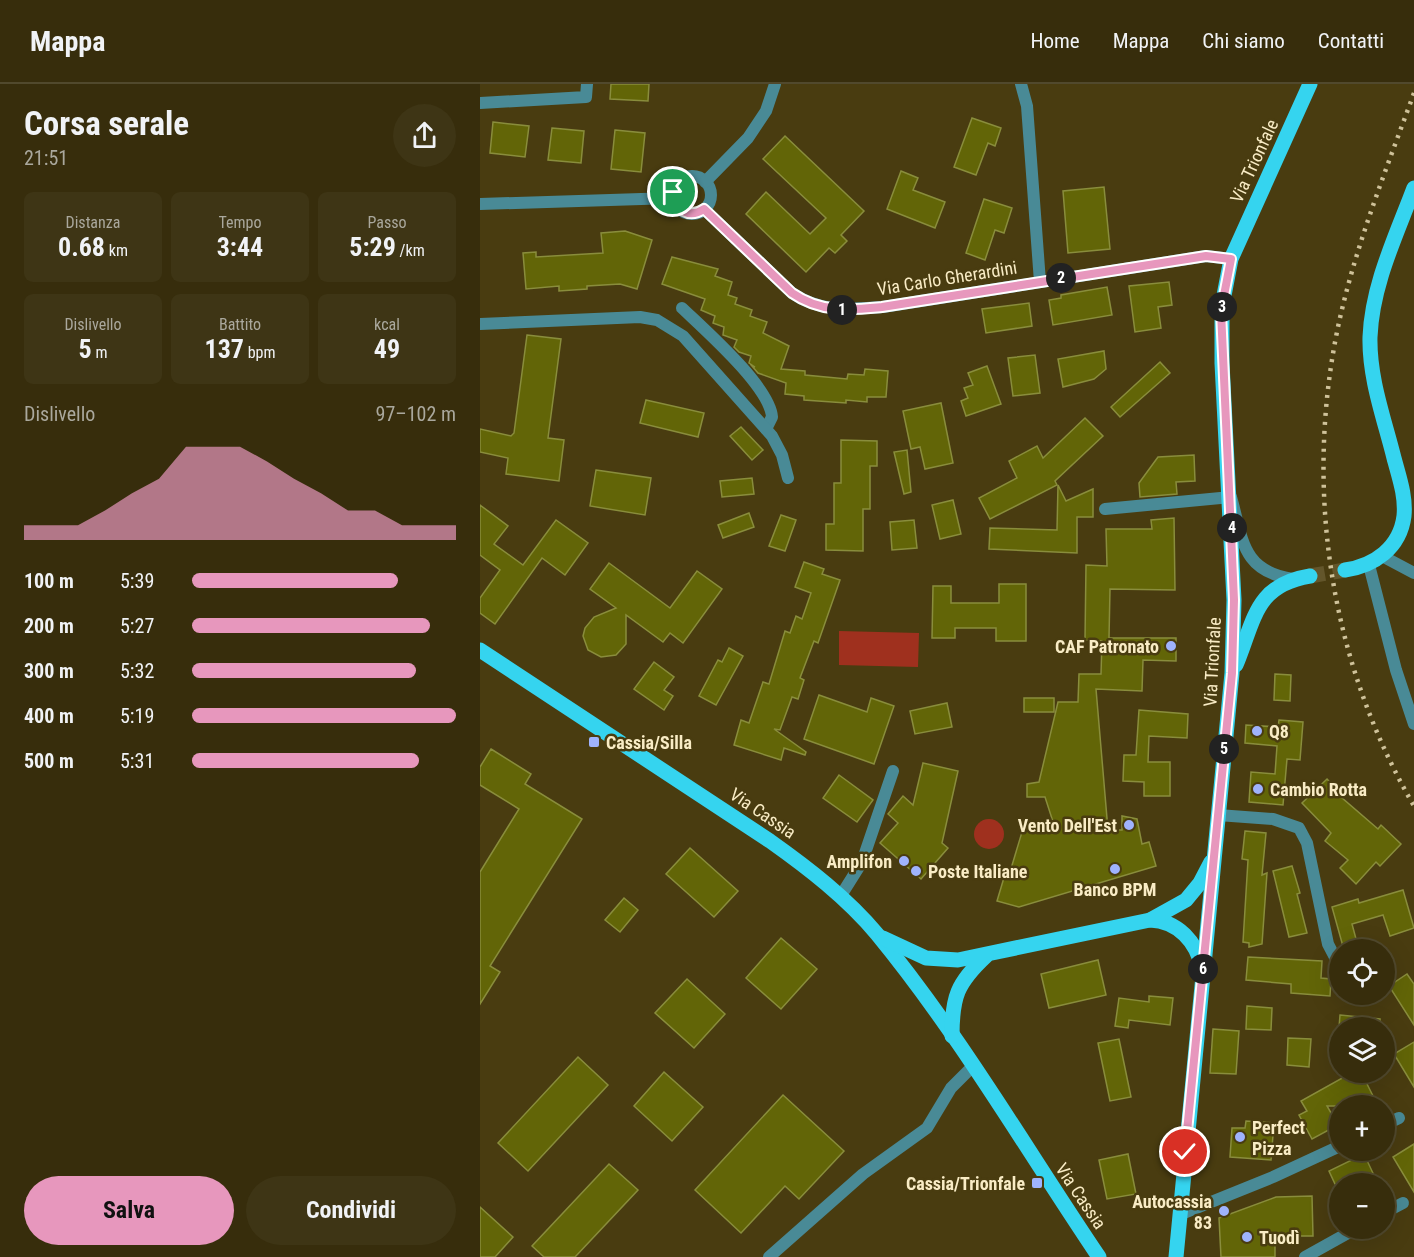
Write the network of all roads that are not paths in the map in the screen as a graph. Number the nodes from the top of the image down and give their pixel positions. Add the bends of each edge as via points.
1 (587, 84) edge
2 (774, 84) edge
3 (1021, 84) edge
4 (1310, 84) edge
5 (480, 103) edge
6 (705, 182) junction
7 (1414, 188) edge
8 (674, 198) junction
9 (480, 204) edge
10 (704, 209) junction
11 (1231, 259) junction
12 (1040, 282) junction
13 (682, 308) dead end
14 (480, 324) edge
15 (766, 429) junction
16 (788, 478) dead end
17 (1231, 497) junction
18 (1105, 509) dead end
19 (1382, 556) junction
20 (1369, 565) junction
21 (1345, 570) tunnel mouth
22 (1414, 573) edge
23 (1310, 576) tunnel mouth
24 (1293, 579) junction
25 (480, 650) edge
26 (1232, 673) junction
27 (1414, 724) edge
28 (893, 771) dead end
29 (1218, 815) junction
30 (1214, 857) junction
31 (840, 897) junction
32 (1150, 920) junction
33 (876, 933) junction
34 (1329, 946) edge
35 (986, 956) junction
36 (1203, 971) junction
37 (952, 1036) junction
38 (974, 1065) junction
39 (1399, 1118) dead end
40 (1395, 1120) edge
41 (1329, 1151) edge
42 (1403, 1203) dead end
43 (1395, 1208) edge
44 (1179, 1215) junction
45 (1337, 1239) edge
46 (769, 1257) edge
47 (1099, 1257) edge
48 (1176, 1257) edge
49 (1305, 1257) edge

1 - 5 street via 586,97
2 - 6 street via 766,111 748,138
3 - 12 street via 1027,106
4 - 11 main road, Via Trionfale
6 - 8 street via 694,177 683,179 675,187
6 - 10 street via 711,196
7 - 19 main road via 1372,316 1374,382 1404,506 1401,529
8 - 9 street
8 - 10 street via 686,213
10 - 12 street, Via Carlo Gherardini via 792,293 821,308 882,307
11 - 12 street, Via Carlo Gherardini via 1206,256
11 - 17 main road, Via Trionfale via 1221,311
13 - 15 street via 767,400 772,417
14 - 15 street via 640,317 657,320 683,336
15 - 16 street via 780,450
17 - 18 street
17 - 24 street via 1251,560 1270,573
17 - 26 main road, Via Trionfale
19 - 20 main road
19 - 22 street
20 - 21 main road
20 - 27 street via 1395,670
23 - 24 main road
24 - 26 main road via 1275,587 1264,599
25 - 31 main road, Via Cassia via 770,841
26 - 29 main road, Via Trionfale
28 - 31 street via 862,862
29 - 30 main road, Via Trionfale
29 - 34 street via 1273,819 1299,828 1307,843
30 - 32 main road via 1186,900
30 - 36 main road, Via Trionfale
31 - 33 main road, Via Cassia
32 - 35 main road
32 - 36 main road via 1169,923 1183,932
33 - 35 main road via 897,947 926,958 951,961
33 - 37 main road, Via Cassia
35 - 37 main road via 969,972 955,997
36 - 44 main road, Via Trionfale
37 - 38 main road, Via Cassia
38 - 46 street via 951,1088 927,1128 863,1174
38 - 47 main road, Via Cassia
39 - 40 street
41 - 44 street
42 - 43 street
44 - 48 main road, Via Trionfale
45 - 49 street

